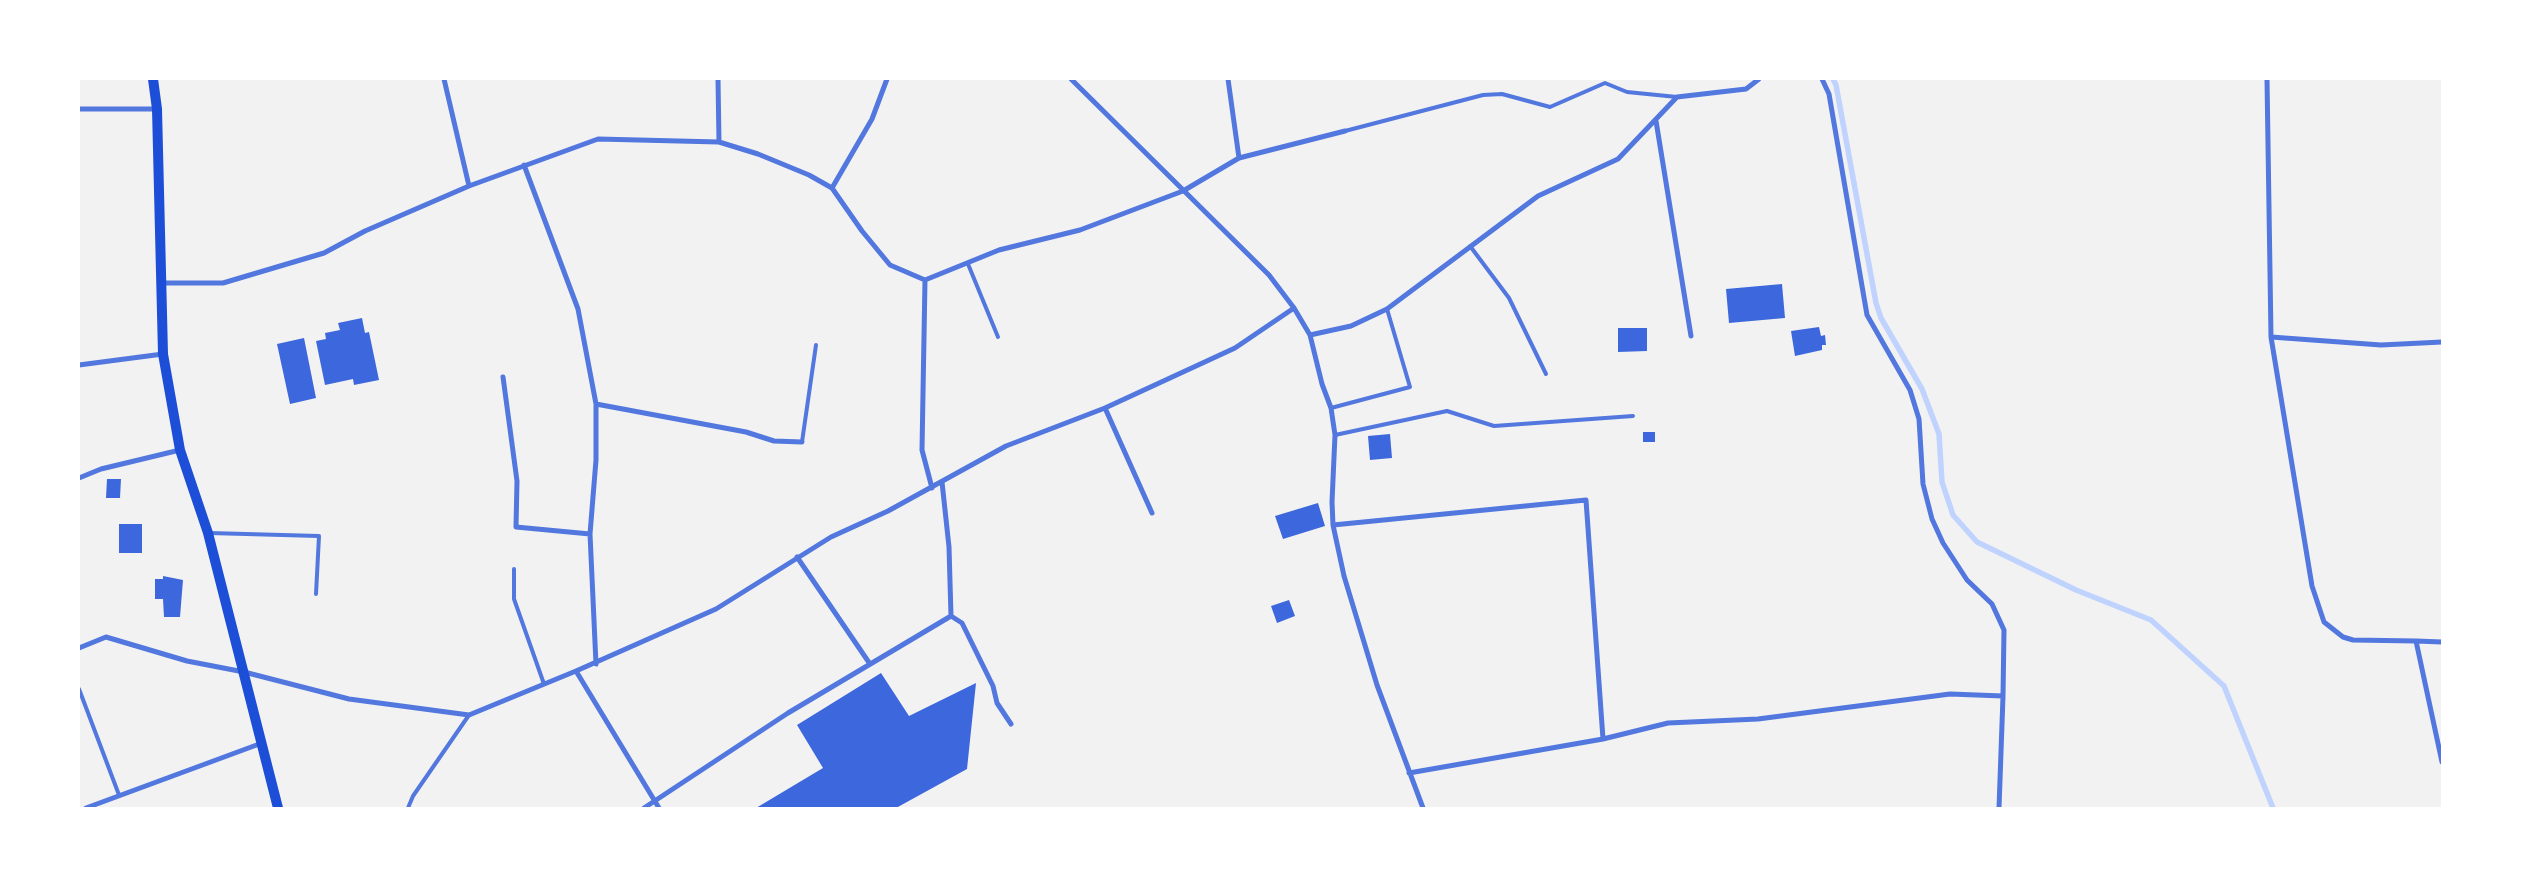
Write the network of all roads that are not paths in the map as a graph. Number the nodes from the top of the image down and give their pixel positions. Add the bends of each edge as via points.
1 (153, 79) edge
2 (444, 79) edge
3 (718, 79) edge
4 (887, 79) edge
5 (1071, 79) edge
6 (1228, 79) edge
7 (1759, 79) edge
8 (1822, 79) edge
9 (2267, 79) edge
10 (1677, 98) junction
11 (79, 109) edge
12 (157, 109) junction
13 (1656, 121) junction
14 (1345, 131) joint
15 (719, 142) junction
16 (1238, 158) junction
17 (524, 165) junction
18 (469, 186) junction
19 (832, 188) junction
20 (1183, 191) junction
21 (1470, 246) junction
22 (968, 264) junction
23 (925, 280) junction
24 (161, 282) junction
25 (1294, 308) junction
26 (1387, 309) junction
27 (1310, 335) junction
28 (1691, 336) dead end
29 (998, 337) dead end
30 (2271, 338) junction
31 (2442, 342) edge
32 (816, 345) dead end
33 (163, 354) junction
34 (79, 365) edge
35 (1546, 374) dead end
36 (503, 376) dead end
37 (596, 404) junction
38 (1106, 408) junction
39 (1331, 408) junction
40 (1634, 416) dead end
41 (1335, 435) junction
42 (802, 442) joint
43 (180, 450) junction
44 (79, 478) edge
45 (942, 482) junction
46 (932, 488) junction
47 (1152, 514) dead end
48 (1333, 525) junction
49 (208, 533) junction
50 (590, 534) junction
51 (797, 558) junction
52 (514, 570) dead end
53 (316, 594) dead end
54 (951, 616) junction
55 (2416, 641) junction
56 (2442, 642) edge
57 (79, 648) edge
58 (596, 664) junction
59 (870, 664) junction
60 (576, 671) junction
61 (244, 672) junction
62 (544, 684) junction
63 (79, 689) edge
64 (2003, 696) junction
65 (469, 715) junction
66 (1011, 724) dead end
67 (1603, 739) junction
68 (262, 743) junction
69 (2442, 762) edge
70 (1409, 773) junction
71 (119, 795) junction
72 (655, 802) junction
73 (86, 808) edge
74 (278, 808) edge
75 (408, 808) edge
76 (644, 808) edge
77 (659, 808) edge
78 (1423, 808) edge
79 (1999, 808) edge

1 - 12 main road
2 - 18 street
3 - 15 street
4 - 19 street via 872,119
5 - 20 street
6 - 16 street
7 - 10 street via 1746,89
8 - 64 street via 1829,94 1867,315 1910,390 1917,412 1923,484 1932,519 1967,580 1992,604 2004,630
9 - 30 street
10 - 13 street
10 - 14 lane via 1627,92 1605,84 1550,107 1502,94 1483,95
11 - 12 street
12 - 24 main road
13 - 21 street via 1618,159 1538,196
13 - 28 street
14 - 16 street
15 - 17 street via 598,139
15 - 19 street via 758,154
16 - 20 street
17 - 18 street
17 - 37 street via 578,308
18 - 24 street via 365,231 324,253 224,283
19 - 23 street via 890,265
20 - 22 street via 1080,230 999,250
20 - 25 street via 1269,275
21 - 26 street
21 - 35 lane via 1509,298
22 - 23 street
22 - 29 lane
23 - 46 street via 922,450
24 - 33 main road
25 - 27 street
25 - 38 street via 1236,348
26 - 27 street via 1352,326
26 - 39 lane via 1410,387
27 - 39 street
30 - 31 street via 2381,345
30 - 55 street via 2312,586 2324,622 2332,630 2353,640
32 - 42 lane
33 - 34 street
33 - 43 main road
36 - 50 street via 517,482 516,527
37 - 42 street via 746,432 774,441
37 - 50 street via 596,460
38 - 45 street via 1006,446
38 - 47 street
39 - 41 street
40 - 41 lane via 1494,426 1448,411
41 - 48 street
43 - 44 street via 101,469
43 - 49 main road
45 - 46 street
45 - 54 street via 949,547
46 - 51 street via 831,537
48 - 67 street via 1586,500
48 - 70 street via 1344,576 1377,685
49 - 53 lane via 319,536
49 - 61 main road
50 - 58 street
51 - 58 street via 716,609
51 - 59 street
52 - 62 lane via 514,599
54 - 59 street
54 - 66 street via 962,623 993,686 997,704
55 - 56 street
55 - 69 street
57 - 61 street via 106,637 187,661
58 - 60 street
59 - 72 street via 788,713
60 - 62 street
60 - 72 street
61 - 65 street via 349,700
61 - 68 main road
62 - 65 street
63 - 71 lane
64 - 67 street via 1950,694 1758,720 1668,723
64 - 79 street
65 - 75 lane
67 - 70 street
68 - 71 street
68 - 74 main road
70 - 78 street
71 - 73 street
72 - 76 street
72 - 77 street

